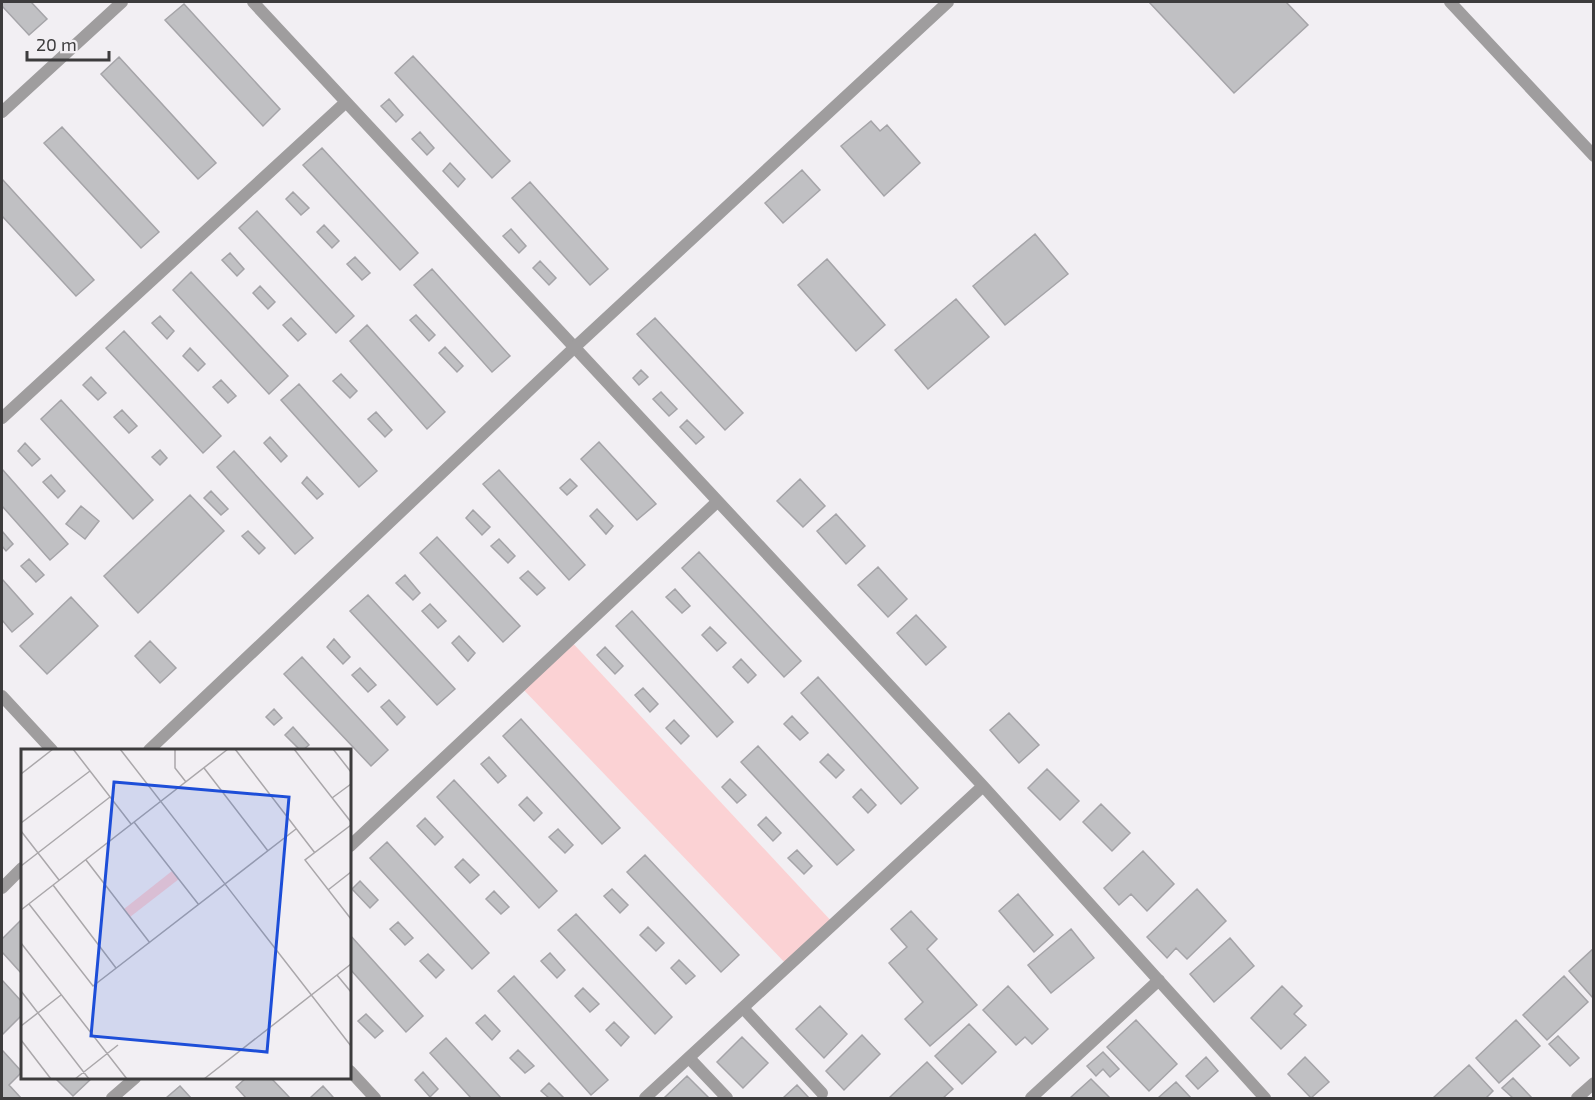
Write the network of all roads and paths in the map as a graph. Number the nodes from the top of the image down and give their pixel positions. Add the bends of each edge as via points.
1 (122, 2) edge
2 (253, 2) edge
3 (948, 2) edge
4 (1450, 2) edge
5 (346, 102) junction
6 (2, 112) edge
7 (1593, 156) edge
8 (575, 347) junction
9 (2, 418) edge
10 (717, 502) junction
11 (2, 696) edge
12 (50, 749) edge
13 (150, 749) edge
14 (983, 786) junction
15 (351, 845) edge
16 (21, 869) edge
17 (2, 888) edge
18 (1159, 980) junction
19 (742, 1008) junction
20 (689, 1058) junction
21 (351, 1072) edge
22 (133, 1079) edge
23 (1593, 1083) edge
24 (822, 1093) dead end
25 (112, 1098) edge
26 (375, 1098) edge
27 (645, 1098) edge
28 (728, 1098) edge
29 (1031, 1098) edge
30 (1265, 1098) edge
31 (1577, 1098) edge

1 - 6 street
2 - 5 street
3 - 8 street
4 - 7 street
5 - 8 street
5 - 9 street
8 - 10 street
8 - 13 street
10 - 14 street
10 - 15 street
11 - 12 street
14 - 18 street
14 - 19 street
16 - 17 street
18 - 29 street
18 - 30 street
19 - 20 street
19 - 24 street
20 - 27 street
20 - 28 street
21 - 26 street
22 - 25 street
23 - 31 street

